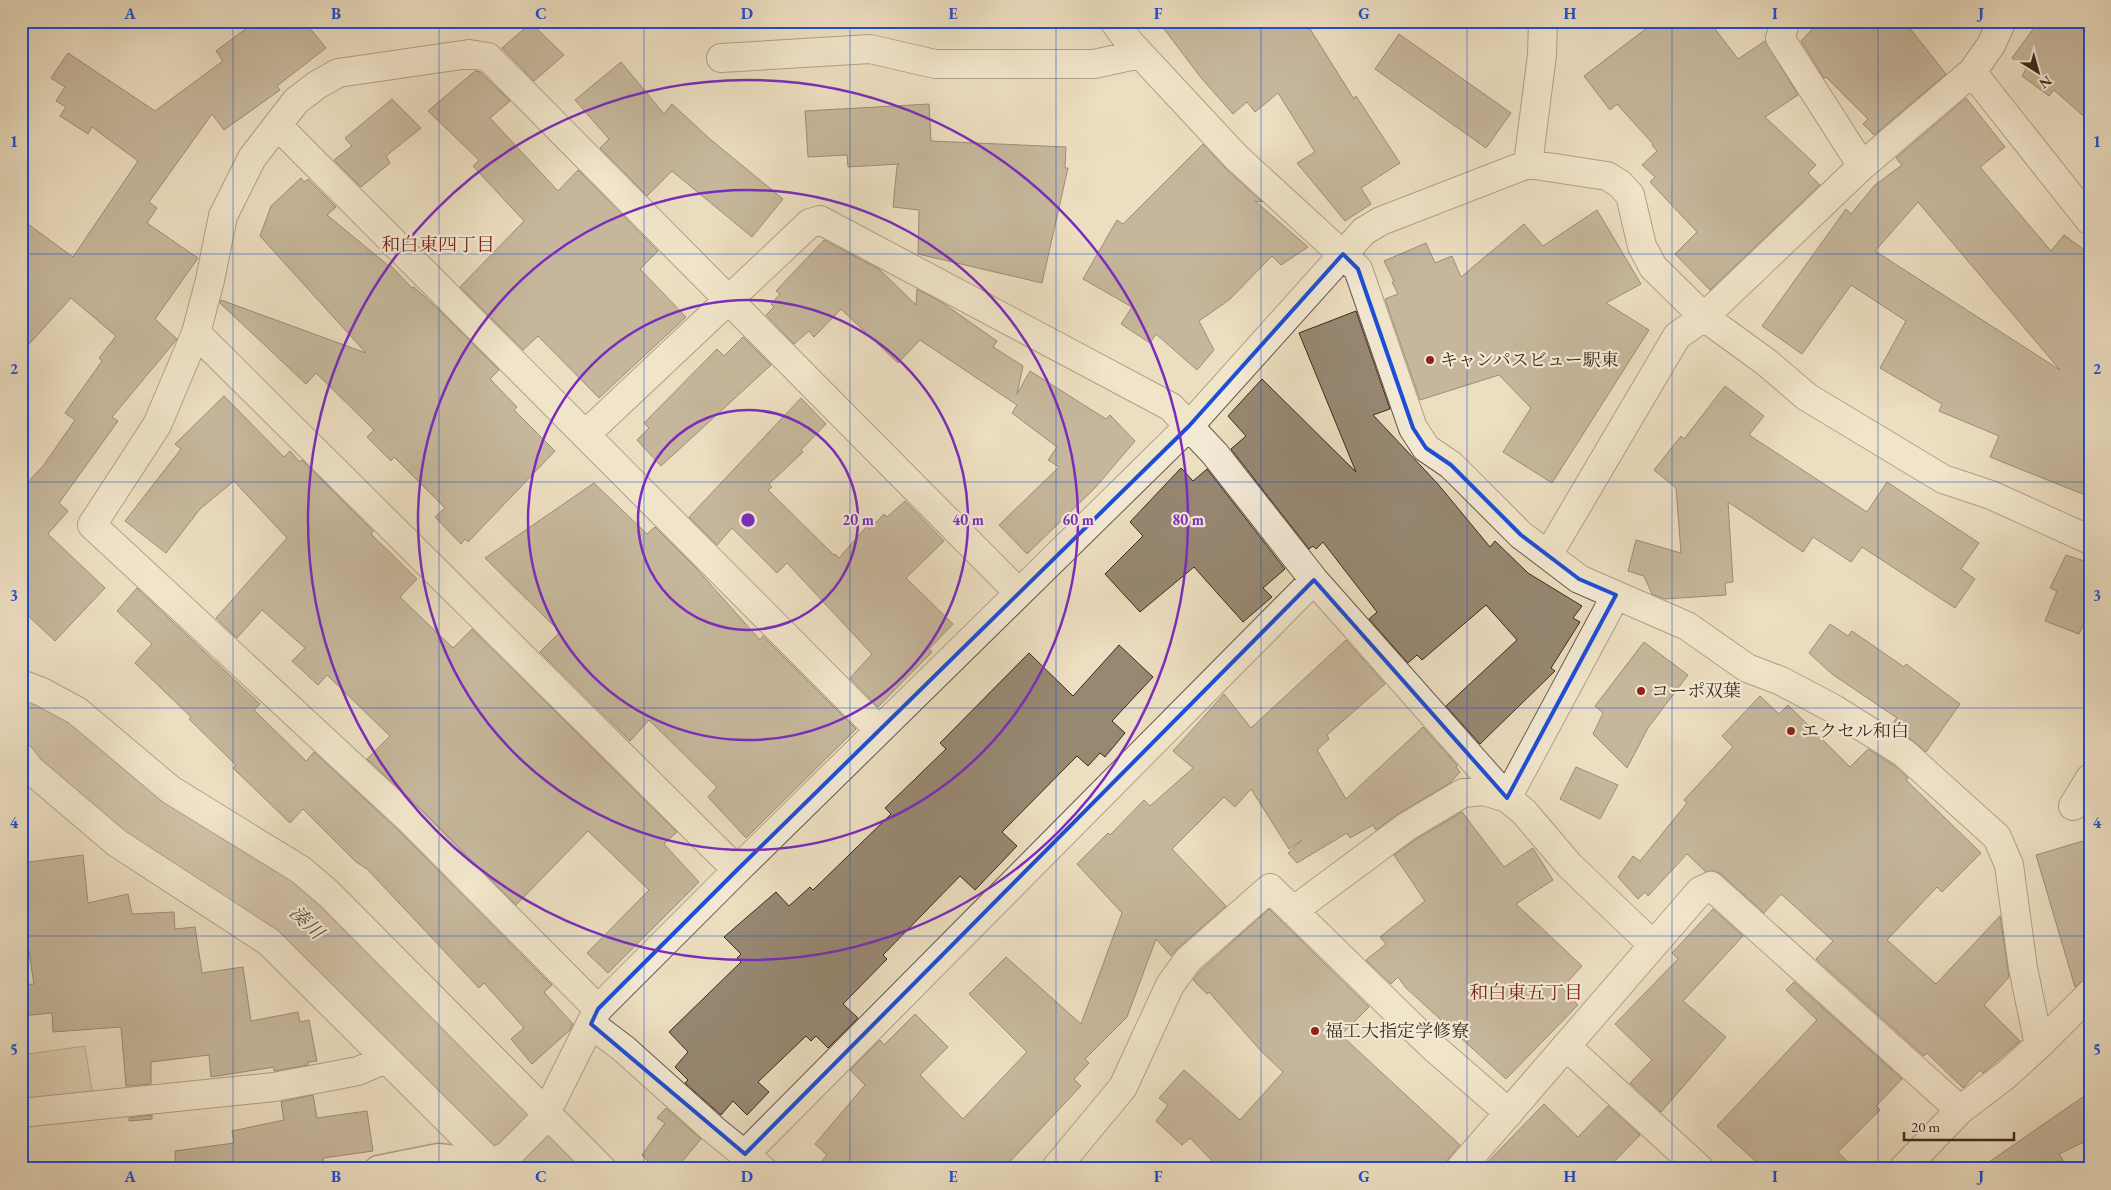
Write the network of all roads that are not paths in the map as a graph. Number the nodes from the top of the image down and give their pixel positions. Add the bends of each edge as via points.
1 (1114, 21) edge
2 (1543, 21) edge
3 (1786, 21) edge
4 (2002, 21) edge
5 (1140, 54) junction
6 (721, 58) dead end
7 (1972, 72) junction
8 (278, 126) junction
9 (1528, 164) junction
10 (1862, 166) junction
11 (2090, 221) edge
12 (1343, 254) junction
13 (729, 299) junction
14 (1704, 317) junction
15 (196, 333) junction
16 (1190, 426) junction
17 (585, 435) junction
18 (2090, 540) edge
19 (1548, 556) junction
20 (1314, 580) junction
21 (1019, 593) junction
22 (1616, 596) junction
23 (21, 684) edge
24 (879, 730) junction
25 (21, 757) edge
26 (2090, 778) edge
27 (1507, 798) junction
28 (2073, 806) dead end
29 (736, 870) junction
30 (1293, 911) junction
31 (1653, 945) junction
32 (2090, 994) edge
33 (594, 1017) junction
34 (2039, 1045) junction
35 (1566, 1046) junction
36 (385, 1059) junction
37 (1960, 1110) junction
38 (21, 1112) edge
39 (1509, 1112) junction
40 (546, 1113) junction
41 (753, 1161) edge
42 (490, 1167) edge
43 (378, 1169) edge
44 (602, 1169) edge
45 (1055, 1169) edge
46 (1460, 1169) edge
47 (1700, 1169) edge
48 (1903, 1169) edge

1 - 5 street
2 - 9 street via 1542,55
3 - 10 street via 1780,38
4 - 7 street via 1991,45
5 - 6 street via 1094,64 935,64 870,49
5 - 12 street via 1236,156
7 - 10 street
7 - 11 street
8 - 13 street via 296,101 338,73 469,54 488,58
8 - 15 street via 252,158 223,216
8 - 17 street
9 - 12 street via 1381,221 1364,231
9 - 14 street via 1607,176 1620,184 1630,195 1642,246 1653,267
10 - 14 street
12 - 16 street
12 - 19 street via 1358,269 1413,428 1426,448 1451,465 1521,535
13 - 16 street via 810,223 820,220 1171,407
13 - 17 street
13 - 21 street
14 - 18 street via 1806,396 1942,479 1991,495
14 - 19 street via 1676,336
15 - 29 street
15 - 33 street via 157,425 92,525 409,820
16 - 20 street
16 - 21 street
17 - 24 street
19 - 22 street via 1579,579
20 - 27 street
20 - 41 street
21 - 24 street
22 - 27 street
22 - 34 street via 1687,626 1747,668 1834,709 1904,753 1997,837 2009,865 2023,968
23 - 40 street via 77,711 171,790 301,870 329,894
24 - 29 street
25 - 36 street via 117,843 269,942
26 - 28 street
27 - 30 street via 1484,791 1463,793 1406,827
27 - 31 street via 1540,829 1569,865
29 - 33 street
30 - 39 street via 1433,1047
30 - 45 street via 1270,888 1188,960 1170,986 1123,1086
31 - 35 street
31 - 37 street via 1700,891 1711,886
32 - 34 street
33 - 40 street
33 - 41 street via 624,1049
34 - 37 street
35 - 39 street
35 - 47 street
36 - 38 street via 358,1071 274,1087
36 - 42 street
37 - 48 street
39 - 46 street
40 - 42 street via 508,1155
40 - 44 street
42 - 43 street via 438,1158

